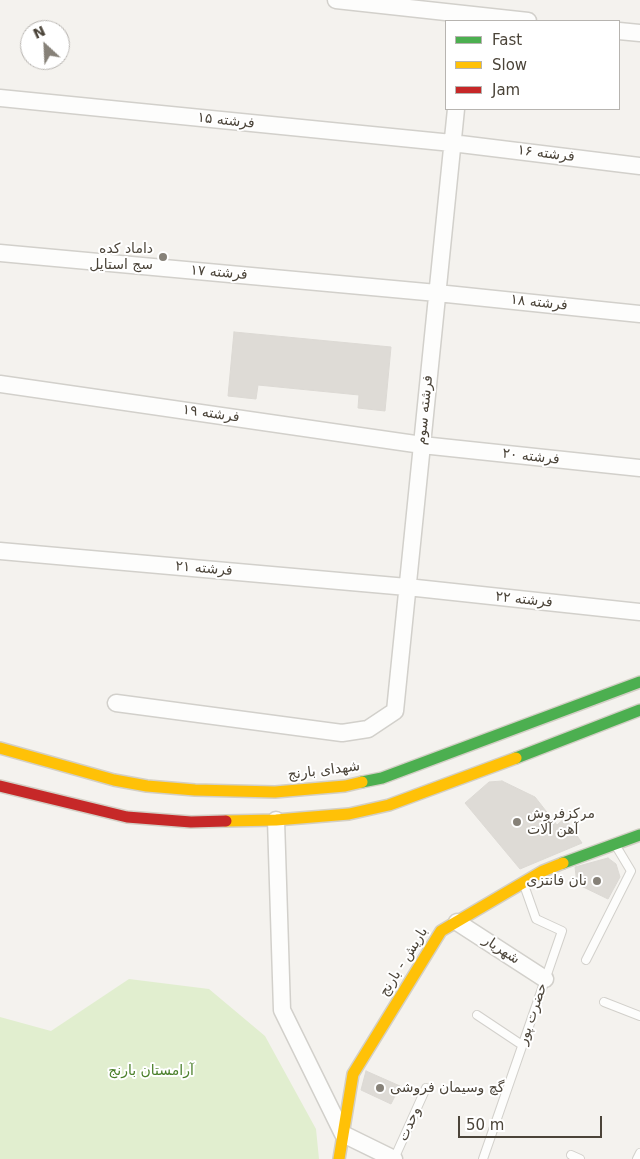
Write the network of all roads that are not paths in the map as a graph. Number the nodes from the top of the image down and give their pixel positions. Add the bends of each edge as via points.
1 (336, 0) edge
2 (465, 12) edge
3 (521, 20) edge
4 (620, 31) edge
5 (640, 33) edge
6 (0, 98) edge
7 (456, 110) edge
8 (452, 143) junction
9 (640, 166) edge
10 (0, 253) edge
11 (437, 293) junction
12 (640, 314) edge
13 (0, 384) edge
14 (422, 445) junction
15 (640, 468) edge
16 (0, 551) edge
17 (407, 587) junction
18 (640, 612) edge
19 (640, 682) edge
20 (116, 704) dead end
21 (640, 710) edge
22 (0, 748) edge
23 (0, 786) edge
24 (276, 820) junction
25 (640, 835) edge
26 (615, 844) junction
27 (523, 883) junction
28 (456, 922) junction
29 (586, 960) dead end
30 (544, 979) junction
31 (604, 1002) dead end
32 (477, 1015) dead end
33 (640, 1016) edge
34 (522, 1045) junction
35 (426, 1088) dead end
36 (343, 1134) junction
37 (640, 1153) edge
38 (571, 1155) dead end
39 (339, 1159) edge
40 (394, 1159) edge
41 (483, 1159) edge
42 (580, 1159) edge
43 (638, 1159) edge

1 - 2 street
2 - 3 street
4 - 5 street
6 - 8 street, ۱۵ فرشته
7 - 8 street, فرشته سوم
8 - 9 street, ۱۶ فرشته
8 - 11 street, فرشته سوم
10 - 11 street, ۱۷ فرشته
11 - 12 street, ۱۸ فرشته
11 - 14 street, فرشته سوم
13 - 14 street, ۱۹ فرشته
14 - 15 street, ۲۰ فرشته
14 - 17 street, فرشته سوم
16 - 17 street, ۲۱ فرشته
17 - 18 street, ۲۲ فرشته
17 - 20 street, فرشته سوم via 395,711 368,729 342,733
19 - 22 main road, شهدای بارنج via 382,778 344,786 275,792 147,786
21 - 24 main road via 390,805 349,814
23 - 24 main road via 128,817 191,822
24 - 36 street via 282,1010
25 - 26 main road, باریش - بارنج
26 - 27 main road, باریش - بارنج via 544,871
26 - 29 lane via 631,871
27 - 28 main road, باریش - بارنج
27 - 30 lane, حضرت پور via 536,919 562,931
28 - 30 street, شهریار
28 - 36 main road, باریش - بارنج via 441,931 353,1074
30 - 34 lane, حضرت پور
31 - 33 lane
32 - 34 lane
34 - 41 lane, حضرت پور
35 - 40 lane, وحدت
36 - 39 main road, باریش - بارنج
36 - 40 street, وحدت
37 - 43 lane
38 - 42 lane

